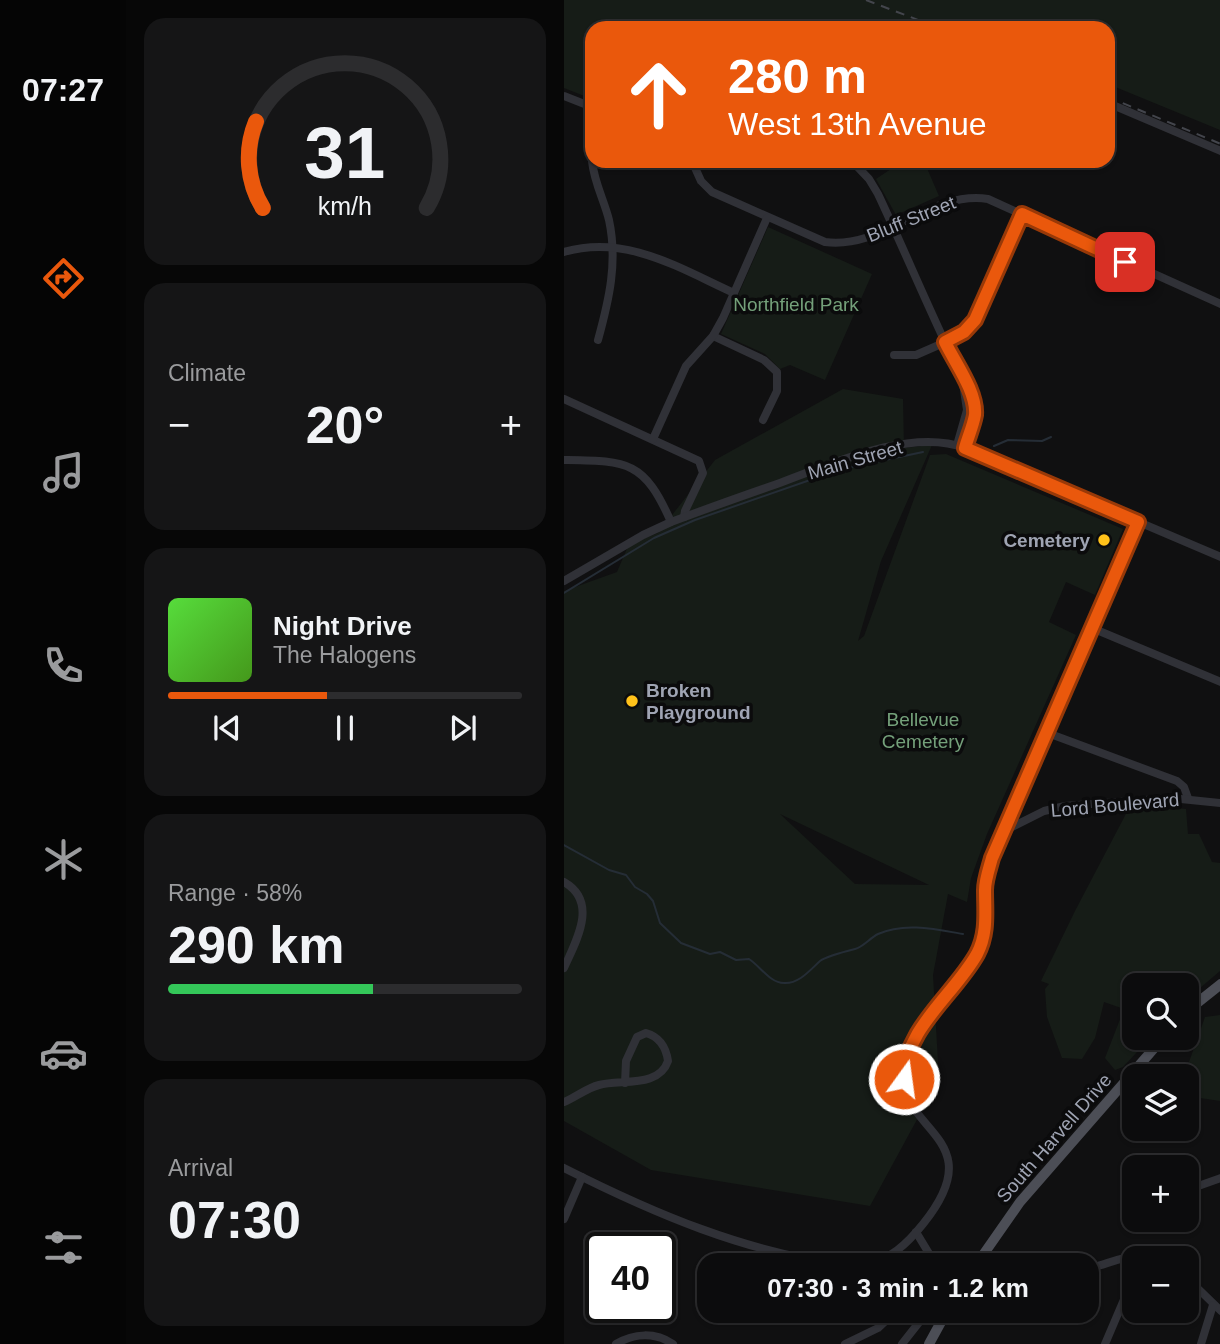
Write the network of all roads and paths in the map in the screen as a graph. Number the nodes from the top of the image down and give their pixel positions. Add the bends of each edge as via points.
1 (564, 96) edge
2 (585, 104) edge
3 (1115, 106) edge
4 (1220, 151) edge
5 (594, 168) edge
6 (695, 168) edge
7 (859, 168) edge
8 (1022, 214) junction
9 (767, 218) junction
10 (893, 226) junction
11 (613, 246) junction
12 (564, 252) edge
13 (734, 293) junction
14 (1220, 304) edge
15 (713, 336) junction
16 (598, 340) dead end
17 (945, 342) junction
18 (894, 355) dead end
19 (564, 399) edge
20 (763, 420) dead end
21 (653, 439) junction
22 (961, 446) junction
23 (564, 460) edge
24 (684, 517) junction
25 (671, 522) junction
26 (1138, 522) junction
27 (1220, 556) edge
28 (564, 581) edge
29 (1092, 628) junction
30 (1220, 682) edge
31 (1045, 732) junction
32 (1188, 798) junction
33 (1220, 803) edge
34 (1004, 831) junction
35 (564, 882) edge
36 (564, 968) edge
37 (1220, 984) edge
38 (1199, 1001) edge
39 (1153, 1050) edge
40 (625, 1083) junction
41 (564, 1101) edge
42 (564, 1168) edge
43 (582, 1177) junction
44 (1220, 1178) edge
45 (1199, 1186) edge
46 (564, 1219) edge
47 (916, 1232) junction
48 (787, 1253) edge
49 (893, 1253) edge
50 (928, 1253) edge
51 (984, 1253) edge
52 (1122, 1261) edge
53 (1099, 1266) edge
54 (1199, 1290) edge
55 (1122, 1304) edge
56 (1213, 1305) junction
57 (1220, 1311) edge
58 (883, 1323) edge
59 (919, 1323) edge
60 (940, 1323) edge
61 (616, 1344) edge
62 (672, 1344) edge
63 (845, 1344) edge
64 (902, 1344) edge
65 (929, 1344) edge
66 (1105, 1344) edge
67 (1200, 1344) edge

1 - 2 street
3 - 4 street
5 - 11 street
6 - 9 street, Bluff Street via 712,192
7 - 10 street
8 - 10 street, Bluff Street via 988,199 968,197
8 - 14 street, Bluff Street
8 - 17 street via 975,320
9 - 10 street, Bluff Street via 834,243 854,242
9 - 13 street
10 - 17 street
11 - 12 street
11 - 13 street via 652,256
11 - 16 street via 611,287
13 - 15 street
15 - 20 street via 764,360 777,372 776,391
15 - 21 street via 686,366
17 - 18 street via 916,355
17 - 22 street via 970,387 975,408
19 - 21 street
21 - 24 street via 692,456 701,465 702,478
22 - 24 street, Main Street via 919,443 869,453
22 - 26 street, Main Street
23 - 25 street via 633,468 656,490
24 - 25 street, Main Street
25 - 28 street, Main Street
26 - 27 street, Main Street
26 - 29 street
29 - 30 street
29 - 31 street
31 - 32 street via 1177,781
31 - 34 street
32 - 33 street, Lord Boulevard
32 - 34 street, Lord Boulevard via 1053,808
34 - 47 street via 988,870 985,932 979,951 916,1037 905,1068 907,1095 939,1140 949,1169 943,1197
35 - 36 street via 577,893 583,913
37 - 38 main road
39 - 51 main road, South Harvell Drive via 1020,1202
40 - 40 street via 660,1073 667,1065 668,1055 657,1038 646,1033 637,1037 626,1061
40 - 41 street via 597,1086
42 - 43 street
43 - 46 street
43 - 48 street via 714,1235
44 - 45 street
47 - 49 street
47 - 50 street
52 - 53 street
54 - 56 street
55 - 66 street
56 - 57 street
56 - 67 street
58 - 63 street
59 - 64 street
60 - 65 main road
61 - 62 street via 643,1335

